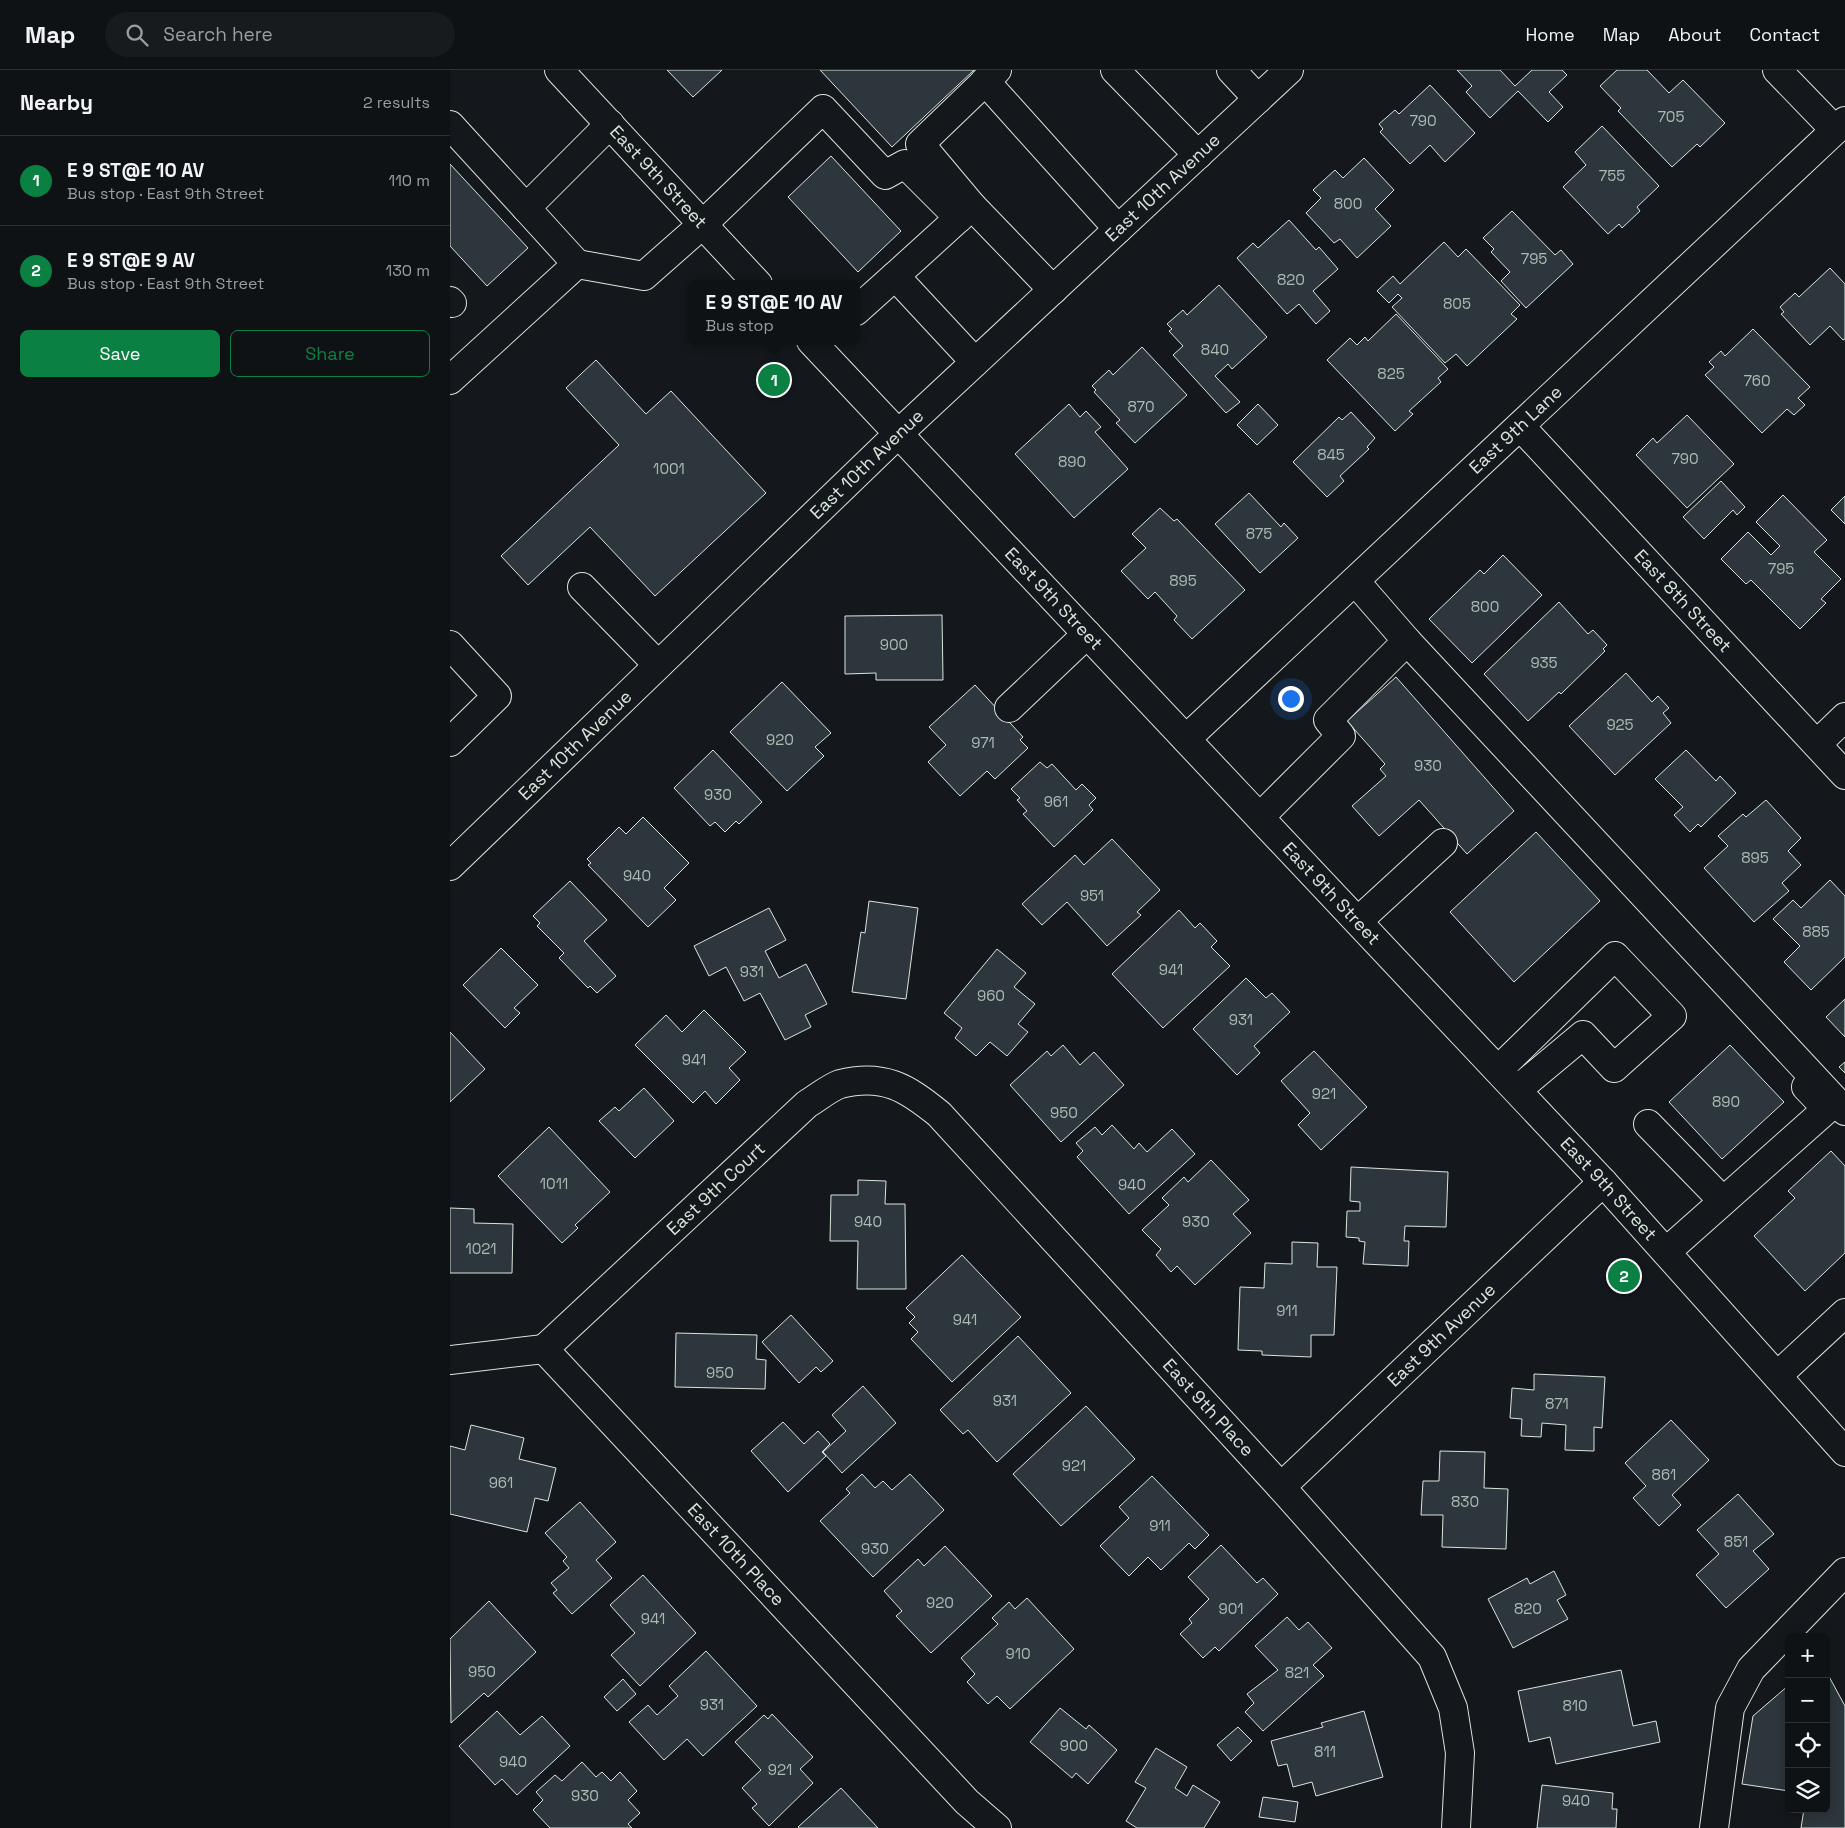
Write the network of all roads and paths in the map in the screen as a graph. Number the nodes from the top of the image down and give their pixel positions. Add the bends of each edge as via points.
1 (559, 70) edge
2 (1116, 70) edge
3 (1231, 70) edge
4 (1289, 70) edge
5 (1777, 70) edge
6 (991, 76) edge
7 (1258, 99) junction
8 (610, 124) junction
9 (450, 125) edge
10 (1840, 126) edge
11 (1198, 155) junction
12 (526, 208) junction
13 (966, 212) junction
14 (703, 224) junction
15 (1118, 229) junction
16 (577, 264) junction
17 (895, 276) junction
18 (754, 280) edge
19 (1053, 290) junction
20 (860, 307) edge
21 (819, 345) edge
22 (975, 362) junction
23 (450, 380) edge
24 (1520, 426) junction
25 (898, 434) junction
26 (1355, 581) junction
27 (582, 587) dead end
28 (1087, 634) junction
29 (1407, 641) junction
30 (450, 645) edge
31 (658, 666) junction
32 (1009, 708) dead end
33 (1845, 717) edge
34 (1186, 738) junction
35 (450, 742) edge
36 (1817, 744) junction
37 (1845, 775) edge
38 (1260, 817) junction
39 (1443, 844) dead end
40 (450, 866) edge
41 (1358, 921) junction
42 (1764, 1042) dead end
43 (1498, 1070) junction
44 (1517, 1090) junction
45 (910, 1091) joint
46 (1845, 1111) edge
47 (1648, 1124) dead end
48 (1603, 1182) junction
49 (1723, 1201) junction
50 (1666, 1252) junction
51 (1845, 1313) edge
52 (544, 1349) junction
53 (450, 1360) edge
54 (1777, 1376) junction
55 (1845, 1452) edge
56 (1280, 1487) junction
57 (1841, 1587) edge
58 (997, 1828) edge
59 (1456, 1828) edge
60 (1714, 1828) edge

1 - 8 street, East 9th Street
2 - 11 street
3 - 7 street
4 - 7 street, East 10th Avenue
5 - 10 street
6 - 13 street via 920,144
6 - 15 street
7 - 11 street, East 10th Avenue
8 - 12 street
8 - 14 street, East 9th Street
9 - 12 street
10 - 24 street, East 9th Lane
11 - 15 street, East 10th Avenue
12 - 16 street
13 - 14 street via 905,164 885,175 823,109
13 - 17 street
13 - 19 street
14 - 16 street via 644,276
14 - 18 street, East 9th Street
15 - 19 street, East 10th Avenue
16 - 23 street
17 - 20 street
17 - 22 street
19 - 22 street, East 10th Avenue
21 - 25 street, East 9th Street
22 - 25 street, East 10th Avenue
24 - 26 street, East 9th Lane
24 - 36 street, East 8th Street
25 - 28 street, East 9th Street
25 - 31 street, East 10th Avenue
26 - 29 street
26 - 34 street, East 9th Lane
27 - 31 street
28 - 32 street
28 - 34 street, East 9th Street
29 - 38 street via 1328,720 1341,736
29 - 46 street
30 - 35 street via 497,696
31 - 40 street, East 10th Avenue
33 - 36 street
34 - 38 street, East 9th Street
36 - 37 street, East 8th Street
38 - 41 street, East 9th Street
39 - 41 street
41 - 43 street, East 9th Street
42 - 49 street via 1827,1109
43 - 44 street, East 9th Street
43 - 44 street via 1615,956 1672,1016 1614,1068 1584,1034
44 - 48 street, East 9th Street
45 - 52 street, East 9th Court via 880,1080 839,1084 807,1104
45 - 56 street, East 9th Place via 939,1114
47 - 49 street
48 - 50 street, East 9th Street
48 - 56 street, East 9th Avenue
49 - 50 street
50 - 54 street, East 9th Street
51 - 54 street
52 - 53 street
52 - 58 street, East 10th Place via 967,1802
54 - 55 street, East 9th Street
56 - 59 street, East 9th Place via 1432,1657 1453,1708 1460,1752
57 - 60 street via 1751,1669 1730,1708

